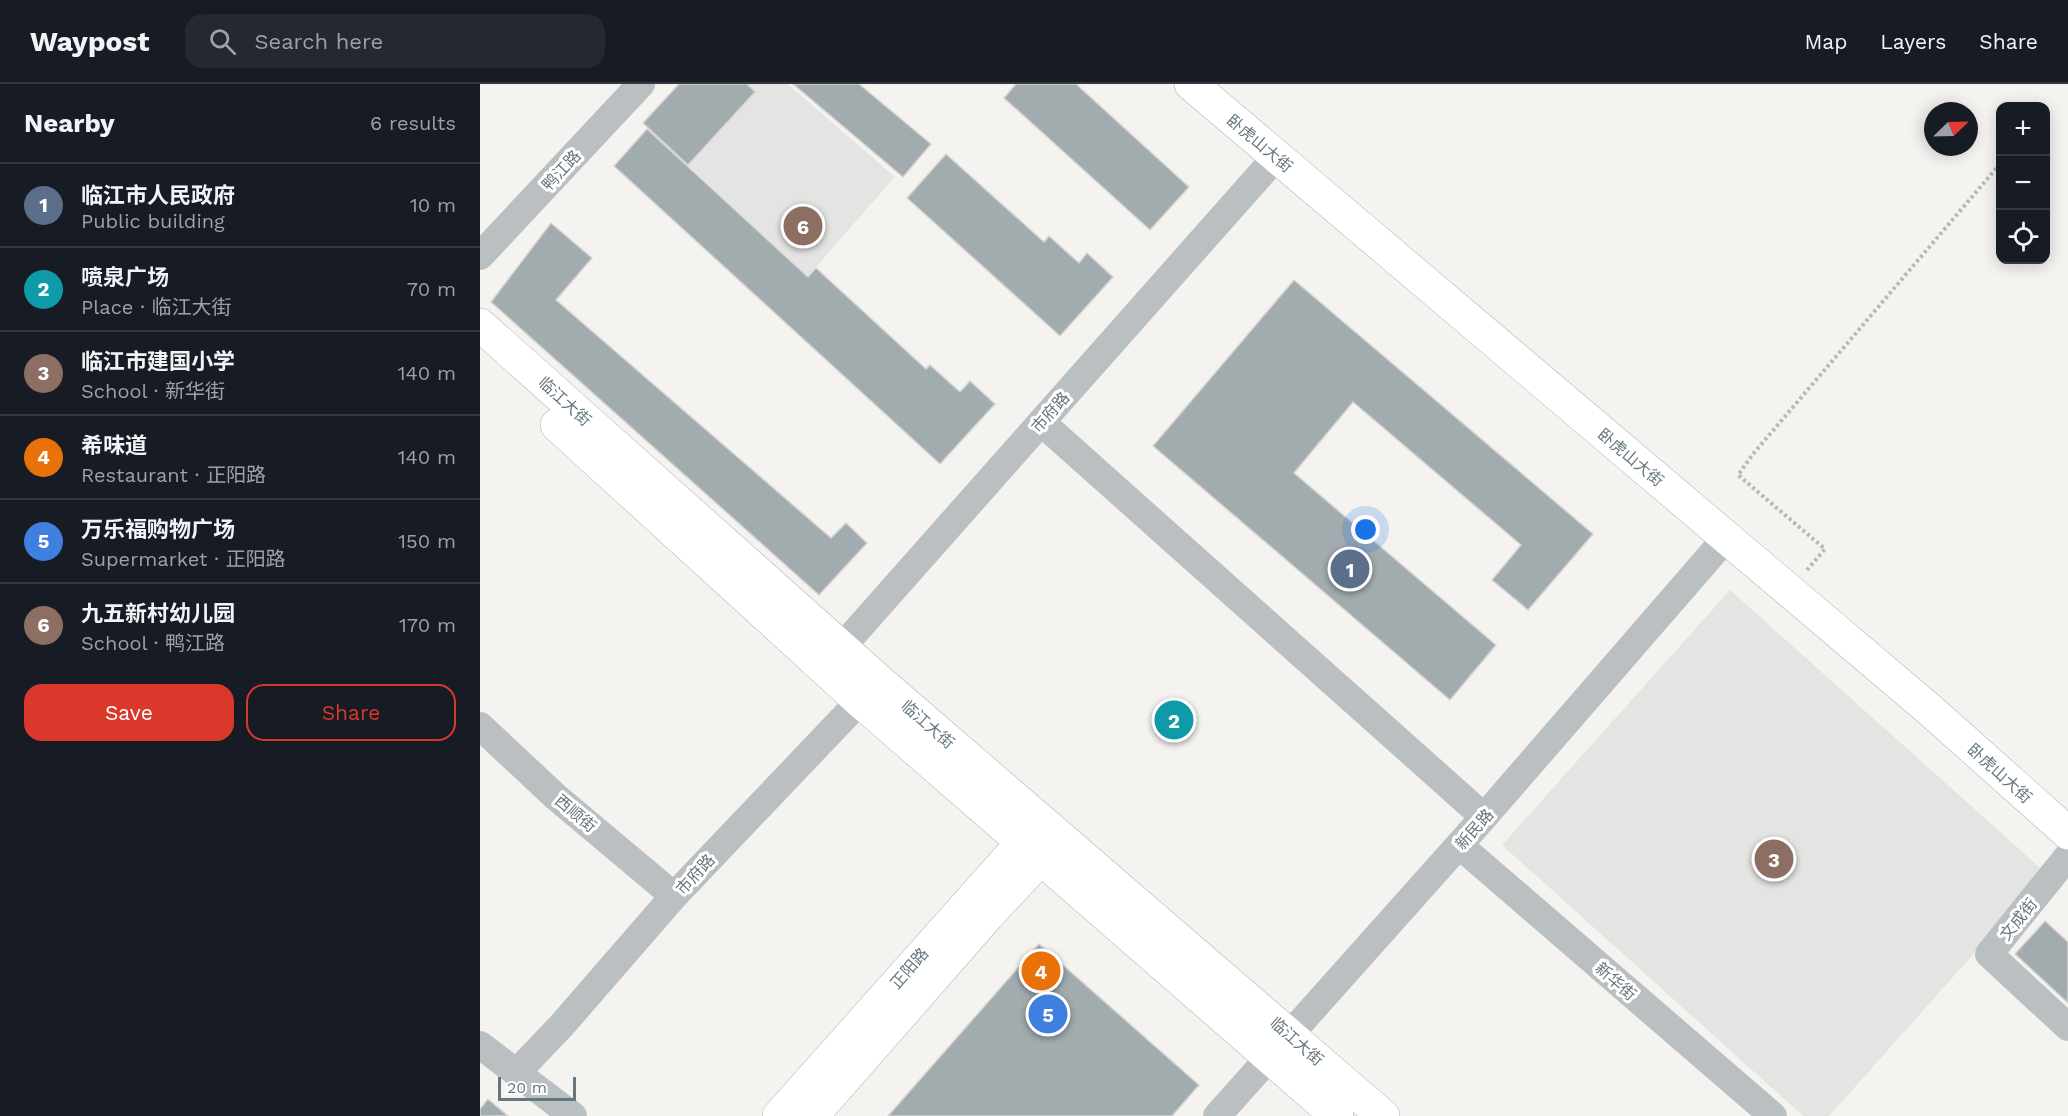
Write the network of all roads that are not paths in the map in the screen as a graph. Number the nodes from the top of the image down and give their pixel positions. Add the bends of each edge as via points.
1 (641, 84) edge
2 (1191, 84) edge
3 (1276, 157) junction
4 (480, 256) edge
5 (480, 325) edge
6 (480, 354) edge
7 (1041, 422) junction
8 (1726, 538) junction
9 (832, 657) junction
10 (869, 691) junction
11 (480, 726) edge
12 (1484, 817) junction
13 (2068, 833) edge
14 (1041, 840) junction
15 (1459, 845) junction
16 (2068, 856) edge
17 (674, 896) junction
18 (2068, 1027) edge
19 (480, 1045) edge
20 (1279, 1046) junction
21 (517, 1072) junction
22 (573, 1116) edge
23 (779, 1116) edge
24 (812, 1116) edge
25 (1216, 1116) edge
26 (1337, 1116) edge
27 (1383, 1116) edge
28 (1773, 1116) edge

1 - 4 street, 鸭江路
2 - 3 main road, 卧虎山大街
3 - 7 street, 市府路
3 - 8 main road, 卧虎山大街
5 - 9 main road, 临江大街
6 - 9 main road, 临江大街
7 - 9 street, 市府路
7 - 12 street
8 - 12 street, 新民路
8 - 13 main road, 卧虎山大街 via 1930,710
9 - 10 main road, 临江大街
10 - 14 main road, 临江大街
10 - 17 street, 市府路
11 - 17 street, 西顺街 via 556,797
12 - 15 street, 新民路
14 - 20 main road, 临江大街
14 - 23 main road, 正阳路
14 - 24 main road, 正阳路 via 988,915
15 - 20 street, 新民路
15 - 28 street, 新华街
16 - 18 street, 文成街 via 1989,954
17 - 21 street, 市府路
19 - 21 street
20 - 25 street, 新民路
20 - 26 main road, 临江大街
20 - 27 main road, 临江大街
21 - 22 street

